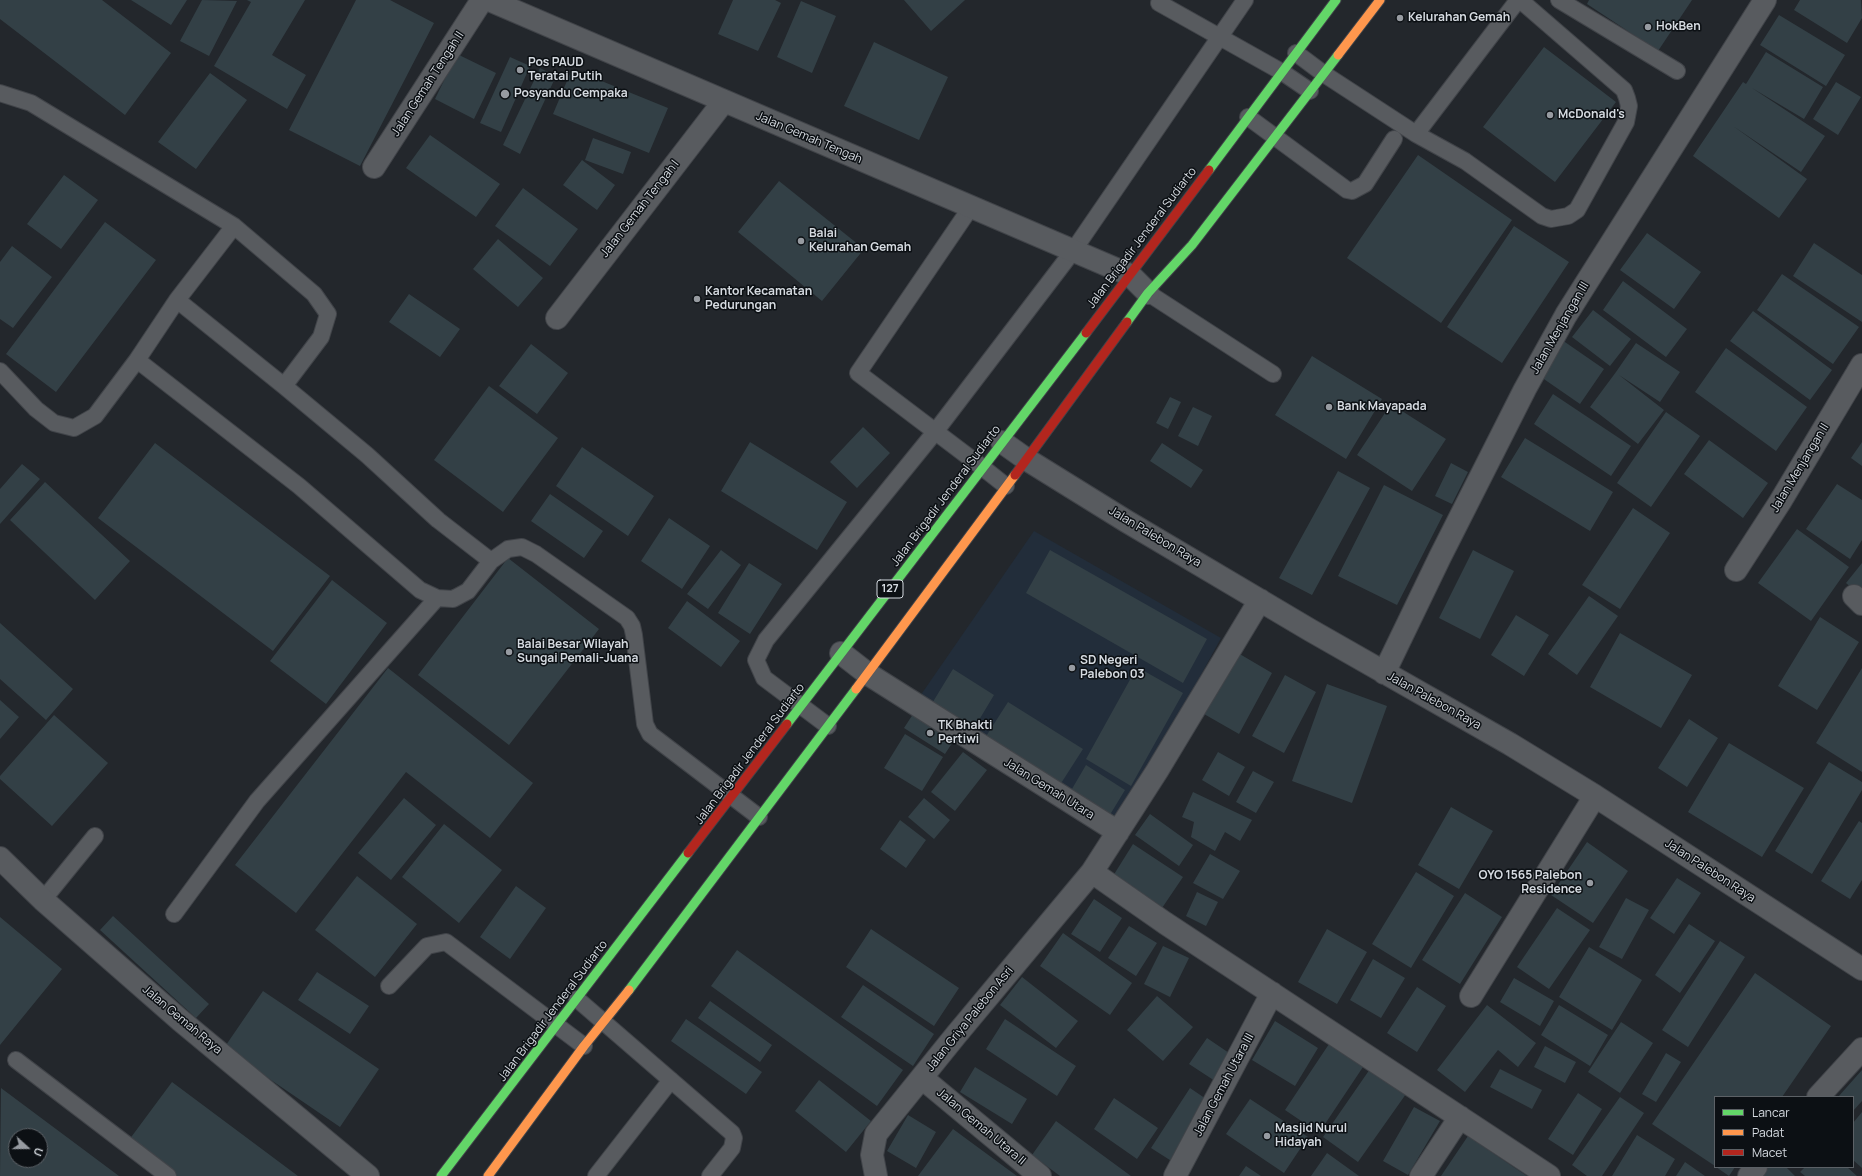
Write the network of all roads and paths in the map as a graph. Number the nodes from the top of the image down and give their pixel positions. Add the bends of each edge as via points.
1 (482, 0) edge
2 (489, 0) edge
3 (1245, 0) edge
4 (1336, 0) edge
5 (1380, 0) edge
6 (1519, 0) edge
7 (1560, 0) edge
8 (1765, 0) edge
9 (1159, 3) dead end
10 (512, 5) edge
11 (1219, 36) junction
12 (1296, 53) junction
13 (1282, 72) junction
14 (1677, 72) dead end
15 (1324, 74) junction
16 (1310, 91) junction
17 (0, 93) edge
18 (724, 101) junction
19 (1248, 117) junction
20 (1416, 134) junction
21 (1276, 136) junction
22 (1394, 139) dead end
23 (374, 167) dead end
24 (971, 207) junction
25 (234, 226) junction
26 (1073, 251) junction
27 (1130, 275) junction
28 (1148, 293) junction
29 (177, 300) junction
30 (557, 318) dead end
31 (136, 360) junction
32 (1862, 366) edge
33 (0, 371) edge
34 (1274, 374) dead end
35 (284, 386) junction
36 (935, 432) junction
37 (1002, 442) junction
38 (1026, 459) junction
39 (982, 467) junction
40 (1006, 486) junction
41 (491, 561) junction
42 (1736, 570) dead end
43 (437, 598) junction
44 (1260, 600) junction
45 (841, 653) junction
46 (1384, 673) junction
47 (868, 674) junction
48 (801, 706) junction
49 (828, 726) junction
50 (732, 796) junction
51 (1595, 796) junction
52 (759, 817) junction
53 (1118, 832) junction
54 (96, 836) dead end
55 (0, 858) edge
56 (1092, 872) junction
57 (43, 900) junction
58 (174, 914) dead end
59 (1862, 969) edge
60 (389, 986) dead end
61 (1272, 993) junction
62 (1471, 996) dead end
63 (577, 999) junction
64 (605, 1022) junction
65 (557, 1026) junction
66 (584, 1046) junction
67 (1862, 1049) edge
68 (16, 1060) dead end
69 (922, 1078) junction
70 (671, 1080) junction
71 (1819, 1096) edge
72 (1460, 1117) junction
73 (1755, 1168) edge
74 (168, 1176) edge
75 (368, 1176) edge
76 (441, 1176) edge
77 (488, 1176) edge
78 (596, 1176) edge
79 (710, 1176) edge
80 (876, 1176) edge
81 (1040, 1176) edge
82 (1175, 1176) edge
83 (1421, 1176) edge
84 (1549, 1176) edge
85 (1749, 1176) edge

1 - 23 street, Jalan Gemah Tengah II
2 - 10 street, Jalan Gemah Tengah
3 - 11 lane
4 - 12 main road, Jalan Brigadir Jenderal Sudiarto / 127
5 - 15 main road, 127
6 - 20 lane
6 - 20 lane via 1624,90 1628,98 1626,122 1577,210 1568,216 1542,216 1465,162
7 - 14 lane
8 - 46 street, Jalan Menjangan III via 1559,329 1518,403
9 - 11 lane
10 - 18 street, Jalan Gemah Tengah
11 - 13 lane
11 - 26 lane
12 - 13 main road, Jalan Brigadir Jenderal Sudiarto / 127
12 - 15 lane
13 - 16 lane
13 - 19 main road, Jalan Brigadir Jenderal Sudiarto / 127
15 - 16 main road, 127
15 - 20 lane
16 - 21 main road, 127
17 - 25 lane via 31,103
18 - 24 street, Jalan Gemah Tengah
18 - 30 street, Jalan Gemah Tengah I
19 - 21 lane
19 - 27 main road, Jalan Brigadir Jenderal Sudiarto / 127
21 - 22 lane via 1347,190 1352,191 1365,184
21 - 28 main road, 127 via 1192,245
24 - 26 street, Jalan Gemah Tengah
24 - 36 lane via 858,373
25 - 29 lane
25 - 35 lane via 314,294 328,314 321,337
26 - 27 street, Jalan Gemah Tengah
26 - 36 lane
27 - 28 street
27 - 37 main road, Jalan Brigadir Jenderal Sudiarto / 127
28 - 34 lane
28 - 38 main road, 127
29 - 31 lane
29 - 35 lane
31 - 33 lane via 95,416 74,428 54,423 36,409
31 - 43 lane via 284,474 420,590
32 - 42 street, Jalan Menjangan II
35 - 41 lane via 367,455 438,520
36 - 39 lane
36 - 48 lane via 766,640 756,660 764,678
37 - 38 street, Jalan Palebon Raya
37 - 39 main road, Jalan Brigadir Jenderal Sudiarto / 127
38 - 40 main road, 127
38 - 44 street, Jalan Palebon Raya
39 - 40 lane
39 - 45 main road, Jalan Brigadir Jenderal Sudiarto / 127
40 - 47 main road, 127
41 - 43 lane via 468,590 453,599
41 - 50 lane via 508,549 522,546 627,618 634,635 647,729 650,734
43 - 58 lane via 257,801
44 - 46 street, Jalan Palebon Raya
44 - 53 street, Jalan Griya Palebon Asri
45 - 47 street, Jalan Gemah Utara
45 - 48 main road, Jalan Brigadir Jenderal Sudiarto / 127
46 - 51 street, Jalan Palebon Raya via 1510,744
47 - 49 main road, 127
47 - 53 street, Jalan Gemah Utara
48 - 49 lane
48 - 50 main road, Jalan Brigadir Jenderal Sudiarto / 127
49 - 52 main road, 127
50 - 52 lane
50 - 63 main road, Jalan Brigadir Jenderal Sudiarto / 127
51 - 59 street, Jalan Palebon Raya
51 - 62 street
52 - 64 main road, 127
53 - 56 street, Jalan Griya Palebon Asri
54 - 57 lane
55 - 57 street, Jalan Gemah Raya
56 - 61 street
56 - 69 street, Jalan Griya Palebon Asri
57 - 75 street, Jalan Gemah Raya via 180,1020
60 - 65 lane via 427,946 446,942
61 - 72 street
61 - 82 street, Jalan Gemah Utara III
63 - 64 lane
63 - 65 main road, Jalan Brigadir Jenderal Sudiarto / 127
64 - 66 main road, 127
64 - 70 lane
65 - 66 lane
65 - 76 main road, Jalan Brigadir Jenderal Sudiarto / 127
66 - 77 main road, 127
67 - 71 street
68 - 74 lane
69 - 80 street, Jalan Griya Palebon Asri via 876,1134 872,1155
69 - 81 street, Jalan Gemah Utara II
70 - 78 lane
70 - 79 lane via 732,1133 732,1148
72 - 83 street
72 - 84 street
73 - 85 street

